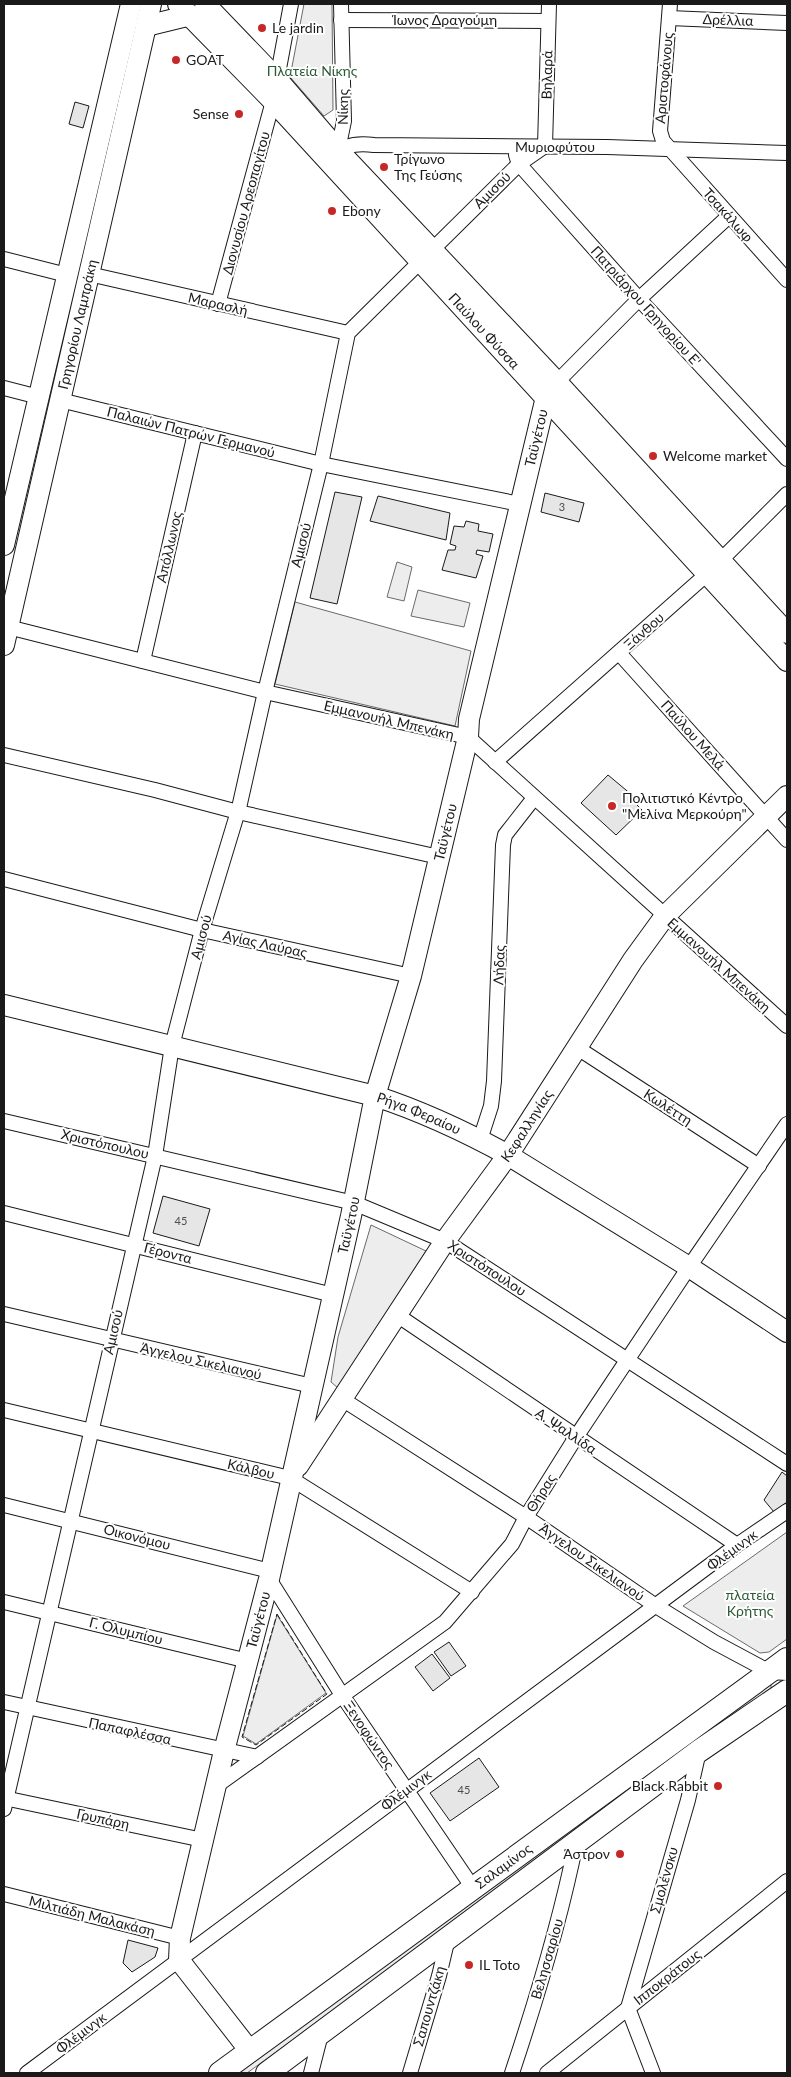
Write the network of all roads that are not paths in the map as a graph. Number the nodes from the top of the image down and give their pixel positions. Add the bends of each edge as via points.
1 (131, 4) edge
2 (151, 4) edge
3 (290, 4) edge
4 (341, 4) edge
5 (548, 4) edge
6 (670, 4) edge
7 (191, 8) edge
8 (669, 18) junction
9 (341, 20) junction
10 (548, 21) junction
11 (787, 23) edge
12 (146, 26) junction
13 (277, 79) junction
14 (273, 101) junction
15 (297, 103) junction
16 (545, 146) junction
17 (514, 147) junction
18 (669, 149) junction
19 (787, 153) edge
20 (333, 155) junction
21 (519, 164) junction
22 (729, 216) junction
23 (426, 255) junction
24 (4, 259) edge
25 (89, 274) junction
26 (67, 275) junction
27 (787, 280) edge
28 (640, 299) junction
29 (218, 304) junction
30 (348, 333) junction
31 (4, 388) edge
32 (552, 389) junction
33 (39, 397) junction
34 (60, 400) junction
35 (194, 433) junction
36 (787, 459) edge
37 (322, 464) junction
38 (787, 494) edge
39 (520, 504) junction
40 (4, 545) edge
41 (714, 567) junction
42 (787, 632) edge
43 (6, 636) edge
44 (619, 653) junction
45 (143, 661) junction
46 (787, 661) edge
47 (265, 692) junction
48 (468, 737) junction
49 (4, 755) edge
50 (495, 762) junction
51 (787, 796) edge
52 (534, 798) junction
53 (238, 812) junction
54 (765, 816) junction
55 (787, 840) edge
56 (440, 857) junction
57 (4, 879) edge
58 (665, 916) junction
59 (202, 930) junction
60 (411, 976) junction
61 (4, 1005) edge
62 (787, 1026) edge
63 (172, 1046) junction
64 (576, 1047) junction
65 (376, 1096) junction
66 (4, 1122) edge
67 (787, 1124) edge
68 (480, 1140) junction
69 (508, 1155) junction
70 (155, 1156) junction
71 (759, 1166) junction
72 (354, 1203) junction
73 (4, 1214) edge
74 (445, 1241) junction
75 (134, 1244) junction
76 (689, 1267) junction
77 (333, 1295) junction
78 (4, 1314) edge
79 (396, 1315) junction
80 (787, 1332) edge
81 (111, 1340) junction
82 (628, 1359) junction
83 (312, 1386) junction
84 (342, 1399) junction
85 (4, 1410) edge
86 (92, 1431) junction
87 (576, 1437) junction
88 (787, 1464) edge
89 (290, 1478) junction
90 (4, 1505) edge
91 (787, 1511) edge
92 (526, 1517) junction
93 (71, 1521) junction
94 (737, 1545) junction
95 (269, 1575) junction
96 (472, 1592) junction
97 (4, 1602) edge
98 (656, 1606) junction
99 (49, 1612) junction
100 (248, 1661) junction
101 (784, 1680) edge
102 (342, 1694) junction
103 (4, 1702) edge
104 (26, 1708) junction
105 (224, 1751) junction
106 (699, 1751) junction
107 (257, 1757) junction
108 (216, 1786) junction
109 (406, 1790) junction
110 (5, 1802) edge
111 (203, 1840) junction
112 (576, 1844) junction
113 (787, 1881) edge
114 (473, 1888) junction
115 (4, 1894) edge
116 (180, 1938) junction
117 (448, 1938) junction
118 (179, 1960) junction
119 (628, 2008) junction
120 (320, 2034) junction
121 (250, 2051) junction
122 (27, 2073) edge
123 (220, 2073) edge
124 (267, 2073) edge
125 (310, 2073) edge
126 (410, 2073) edge
127 (512, 2073) edge
128 (547, 2073) edge
129 (653, 2073) edge

1 - 26 street, Γρηγορίου Λαμπράκη
2 - 12 street, Γρηγορίου Λαμπράκη
3 - 13 street, Διονυσίου Αρεοπαγίτου
4 - 9 street, Νίκης
5 - 10 street, Βηλαρά
6 - 8 street, Αριστοφάνους
7 - 12 street
7 - 13 street, Παύλου Φύσσα
7 - 14 street, Παύλου Φύσσα
8 - 11 street, Δρέλλια
8 - 18 street, Αριστοφάνους via 660,131
9 - 10 street, Ίωνος Δραγούμη
9 - 20 street, Νίκης via 344,121
10 - 16 street, Βηλαρά
12 - 25 street, Γρηγορίου Λαμπράκη
13 - 14 street, Διονυσίου Αρεοπαγίτου
13 - 15 street, Παύλου Φύσσα
14 - 15 street via 288,99
14 - 20 street, Παύλου Φύσσα
14 - 29 street, Διονυσίου Αρεοπαγίτου
15 - 20 street, Παύλου Φύσσα
16 - 17 street, Μυριοφύτου
16 - 18 street, Μυριοφύτου
16 - 21 street, Αμισού
17 - 20 street, Μυριοφύτου via 361,143
17 - 21 street, Πατριάρχου Γρηγορίου Ε'
18 - 19 street, Μυριοφύτου
18 - 22 street, Τσακάλωφ
20 - 23 street, Παύλου Φύσσα
21 - 23 street, Αμισού
21 - 28 street, Πατριάρχου Γρηγορίου Ε'
22 - 27 street, Τσακάλωφ
22 - 28 street
23 - 30 street, Αμισού
23 - 32 street, Παύλου Φύσσα
24 - 26 street
25 - 29 street, Μαρασλή
25 - 34 street, Γρηγορίου Λαμπράκη
26 - 33 street, Γρηγορίου Λαμπράκη
28 - 32 street
28 - 36 street, Πατριάρχου Γρηγορίου Ε'
29 - 30 street, Μαρασλή
30 - 37 street, Αμισού
31 - 33 street
32 - 39 street, Ταϋγέτου
32 - 41 street, Παύλου Φύσσα
33 - 40 street, Γρηγορίου Λαμπράκη
34 - 35 street, Παλαιών Πατρών Γερμανού
34 - 43 street, Γρηγορίου Λαμπράκη
35 - 37 street, Παλαιών Πατρών Γερμανού
35 - 45 street, Απόλλωνος
37 - 39 street, Παλαιών Πατρών Γερμανού
37 - 47 street, Αμισού
38 - 41 street, Ξάνθου
39 - 48 street, Ταϋγέτου via 469,719
41 - 42 street, Παύλου Φύσσα
41 - 44 street, Ξάνθου
41 - 46 street, Παύλου Φύσσα
43 - 45 street, Εμμανουήλ Μπενάκη
44 - 50 street, Ξάνθου
44 - 54 street, Παύλου Μελά
45 - 47 street, Εμμανουήλ Μπενάκη
47 - 48 street, Εμμανουήλ Μπενάκη
47 - 53 street, Αμισού
48 - 50 street, Εμμανουήλ Μπενάκη
48 - 56 street, Ταϋγέτου
49 - 53 street
50 - 52 street, Εμμανουήλ Μπενάκη
51 - 54 street, Κεφαλληνίας
52 - 58 street, Εμμανουήλ Μπενάκη
52 - 68 street, Λήδας via 505,835 503,845 494,1081 491,1106
53 - 56 street
53 - 59 street, Αμισού
54 - 55 street, Παύλου Μελά
54 - 58 street, Κεφαλληνίας
56 - 60 street, Ταϋγέτου
57 - 59 street, Αγίας Λαύρας
58 - 62 street, Εμμανουήλ Μπενάκη
58 - 64 street, Κεφαλληνίας
59 - 60 street, Αγίας Λαύρας
59 - 63 street, Αμισού
60 - 65 street, Ταϋγέτου
61 - 63 street, Ρήγα Φεραίου
63 - 65 street, Ρήγα Φεραίου
63 - 70 street, Αμισού
64 - 69 street, Κεφαλληνίας
64 - 71 street, Κωλέττη
65 - 68 street, Ρήγα Φεραίου
65 - 72 street, Ταϋγέτου
66 - 70 street, Χριστόπουλου
67 - 71 street, Θήρας
68 - 69 street, Ρήγα Φεραίου
69 - 74 street, Κεφαλληνίας
69 - 76 street, Ρήγα Φεραίου
70 - 72 street, Χριστόπουλου
70 - 75 street, Αμισού
71 - 76 street, Θήρας
72 - 74 street, Χριστόπουλου
72 - 77 street, Ταϋγέτου
73 - 75 street, Γέροντα
74 - 79 street, Κεφαλληνίας
74 - 82 street, Χριστόπουλου
75 - 77 street, Γέροντα
75 - 81 street, Αμισού
76 - 80 street, Ρήγα Φεραίου
76 - 82 street, Θήρας
77 - 83 street, Ταϋγέτου
78 - 81 street, Άγγελου Σικελιανού
79 - 84 street, Κεφαλληνίας
79 - 87 street, Α. Ψαλλίδα
81 - 83 street, Άγγελου Σικελιανού
81 - 86 street, Αμισού
82 - 87 street, Θήρας
82 - 88 street, Χριστόπουλου
83 - 89 street, Ταϋγέτου
84 - 89 street, Κεφαλληνίας
84 - 92 street, Άγγελου Σικελιανού
85 - 86 street, Κάλβου
86 - 89 street, Κάλβου
86 - 93 street, Αμισού
87 - 92 street, Θήρας
87 - 94 street, Α. Ψαλλίδα
89 - 95 street, Ταϋγέτου
89 - 96 street, Κάλβου
90 - 93 street, Οικονόμου
91 - 94 street, Φλέμινγκ
92 - 96 street, Θήρας via 512,1544
92 - 98 street, Άγγελου Σικελιανού
93 - 95 street, Οικονόμου
93 - 99 street, Αμισού
94 - 98 street, Φλέμινγκ
95 - 100 street, Ταϋγέτου
95 - 102 street, Ξενοφώντος
96 - 102 street, Θήρας via 445,1622
97 - 99 street, Γ. Ολυμπίου
98 - 101 street, Άγγελου Σικελιανού
98 - 109 street, Φλέμινγκ
99 - 100 street, Γ. Ολυμπίου
99 - 104 street, Αμισού
100 - 105 street, Ταϋγέτου
101 - 106 main road, Σαλαμίνος
101 - 114 main road, Σαλαμίνος
102 - 107 street, Θήρας
102 - 109 street, Ξενοφώντος
103 - 104 street, Παπαφλέσσα
104 - 105 street, Παπαφλέσσα
104 - 110 street, Αμισού
105 - 107 street, Παπαφλέσσα
105 - 108 street, Ταϋγέτου
106 - 112 main road, Σαλαμίνος
106 - 119 street, Σμολένσκυ
107 - 108 street, Θήρας
108 - 111 street, Ταϋγέτου
109 - 114 street, Ξενοφώντος
109 - 118 street, Φλέμινγκ
110 - 111 street, Γρυπάρη
111 - 116 street, Ταϋγέτου
112 - 117 main road, Σαλαμίνος
112 - 127 street, Βελησσαρίου via 546,1970
113 - 119 street, Ιπποκράτους
114 - 121 main road, Σαλαμίνος
115 - 116 street, Μιλτιάδη Μαλακάση
116 - 118 street, Ταϋγέτου
117 - 120 main road, Σαλαμίνος
117 - 126 street, Σαπουντζάκη
118 - 121 street
118 - 122 street, Φλέμινγκ
119 - 128 street, Ιπποκράτους
119 - 129 street
120 - 124 main road, Σαλαμίνος
120 - 125 street
121 - 123 main road, Σαλαμίνος

